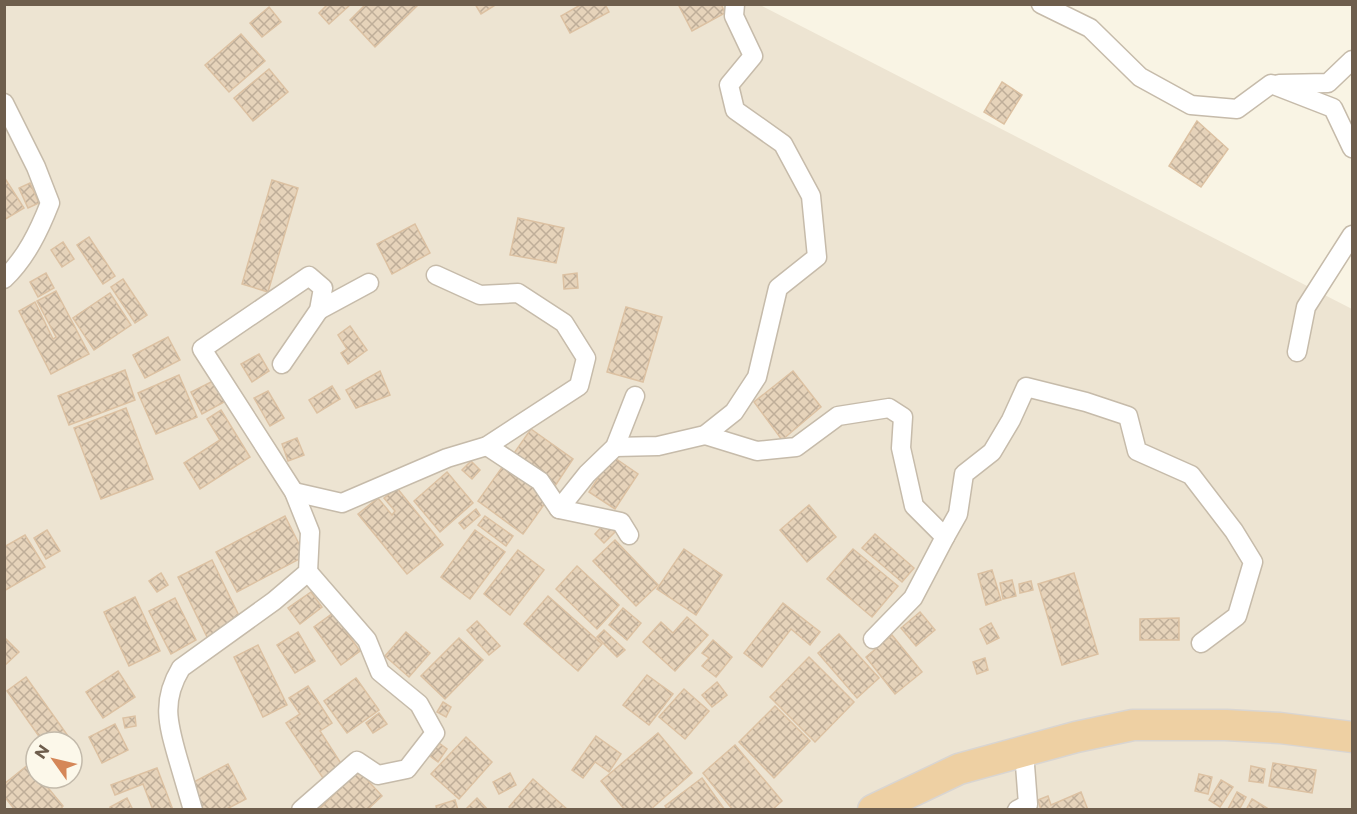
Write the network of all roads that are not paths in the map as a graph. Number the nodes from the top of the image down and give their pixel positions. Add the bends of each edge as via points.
1 (735, 4) edge
2 (1041, 4) edge
3 (1353, 60) edge
4 (1271, 84) junction
5 (4, 102) edge
6 (1353, 148) edge
7 (1353, 235) edge
8 (436, 275) dead end
9 (4, 279) edge
10 (369, 283) dead end
11 (319, 310) junction
12 (1297, 352) dead end
13 (282, 364) dead end
14 (635, 396) dead end
15 (705, 435) junction
16 (486, 446) junction
17 (615, 447) junction
18 (294, 492) junction
19 (559, 509) junction
20 (629, 535) dead end
21 (945, 537) junction
22 (308, 572) junction
23 (873, 639) dead end
24 (1201, 643) dead end
25 (1353, 737) edge
26 (1024, 752) junction
27 (193, 810) edge
28 (301, 810) edge
29 (873, 810) edge
30 (1017, 810) edge

1 - 15 street via 734,16 753,56 729,85 735,110 783,144 811,196 817,257 778,288 757,377 734,412
2 - 4 street via 1090,28 1140,77 1191,105 1237,109
3 - 4 street via 1328,83
4 - 6 street via 1333,108
5 - 9 street via 50,203 40,229
7 - 12 street via 1306,307
8 - 16 street via 480,295 518,293 564,323 586,358 579,386
10 - 11 street
11 - 13 street
11 - 18 street via 323,288 309,276 202,349
14 - 17 street
15 - 17 street via 658,446
15 - 21 street via 757,451 796,447 838,416 890,408 903,417 901,448 914,506
16 - 18 street via 447,458 342,503
16 - 19 street via 540,481
17 - 19 street
18 - 22 street via 310,532
19 - 20 street via 621,522
21 - 23 street via 913,598
21 - 24 street via 957,514 964,474 992,452 1026,387 1128,416 1137,451 1191,475 1253,562 1237,616
22 - 27 street via 181,668 174,679 167,724
22 - 28 street via 367,640 380,672 419,704 435,733 407,769 378,775 357,761
25 - 26 highway via 1226,725 1132,725
26 - 29 highway via 959,769
26 - 30 street via 1028,804

